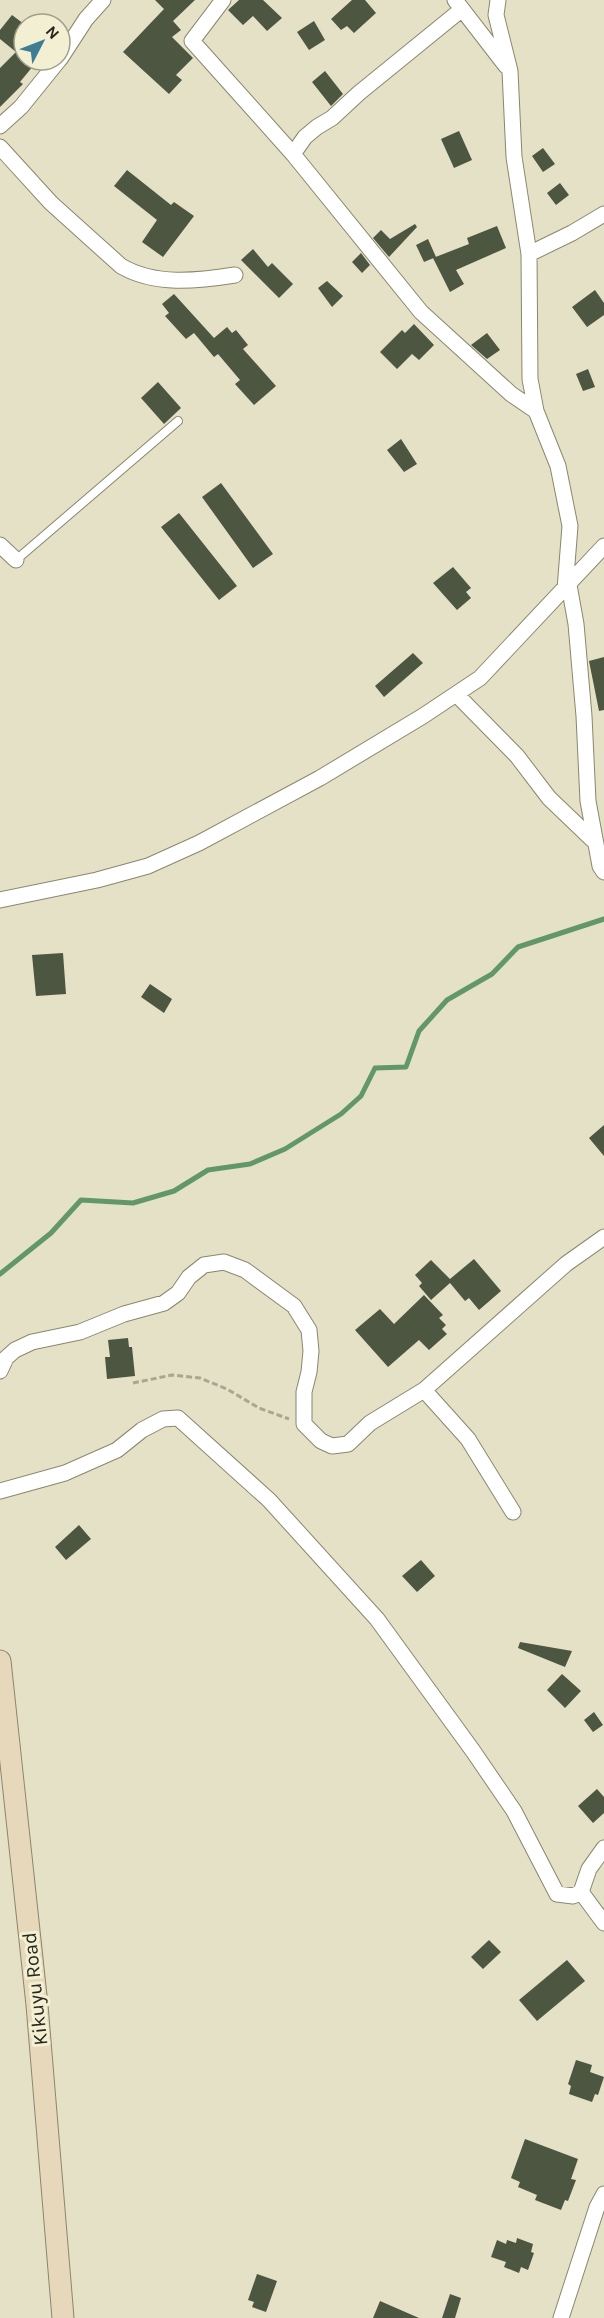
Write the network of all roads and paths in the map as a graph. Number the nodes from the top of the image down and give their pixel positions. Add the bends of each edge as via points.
1 (103, 0) edge
2 (223, 0) edge
3 (498, 0) edge
4 (458, 5) edge
5 (72, 40) edge
6 (510, 71) junction
7 (49, 72) edge
8 (0, 126) edge
9 (0, 147) edge
10 (293, 154) junction
11 (604, 214) edge
12 (529, 254) junction
13 (235, 275) dead end
14 (536, 411) junction
15 (178, 421) dead end
16 (0, 545) edge
17 (604, 546) edge
18 (16, 560) joint
19 (567, 587) junction
20 (456, 694) junction
21 (596, 843) junction
22 (604, 872) edge
23 (0, 900) edge
24 (604, 1237) edge
25 (0, 1371) edge
26 (133, 1383) dead end
27 (424, 1390) junction
28 (304, 1424) junction
29 (0, 1491) edge
30 (513, 1512) dead end
31 (0, 1661) edge
32 (604, 1848) edge
33 (581, 1892) junction
34 (604, 1923) edge
35 (604, 2194) edge
36 (63, 2318) edge
37 (562, 2318) edge

1 - 5 street
2 - 10 street via 192,40
3 - 6 street via 496,15
4 - 6 street
4 - 10 street via 332,118 311,132
6 - 12 street via 514,157
7 - 8 street
9 - 13 street via 51,204 129,271 162,281
10 - 14 street via 421,312
11 - 12 street
12 - 14 street via 528,354
14 - 19 street via 558,466 570,526
15 - 18 lane
16 - 18 street
17 - 19 street
19 - 20 street via 480,678
19 - 21 street via 578,635 588,801
20 - 21 street via 518,756 549,798
20 - 23 street via 320,778 158,862 98,880
21 - 22 street
24 - 27 street via 566,1264
25 - 28 street via 15,1350 164,1303 204,1265 224,1262 245,1270 294,1306 309,1330 311,1351 303,1392
26 - 28 path via 172,1375 200,1378 259,1408
27 - 28 street via 370,1423 348,1444 332,1446 321,1441
27 - 30 street via 468,1439
29 - 33 street via 65,1473 117,1450 163,1419 178,1418 269,1500 377,1619 514,1811 557,1894 573,1896
31 - 36 main road, Kikuyu Road via 37,2005
32 - 33 street via 589,1869
33 - 34 street
35 - 37 street

